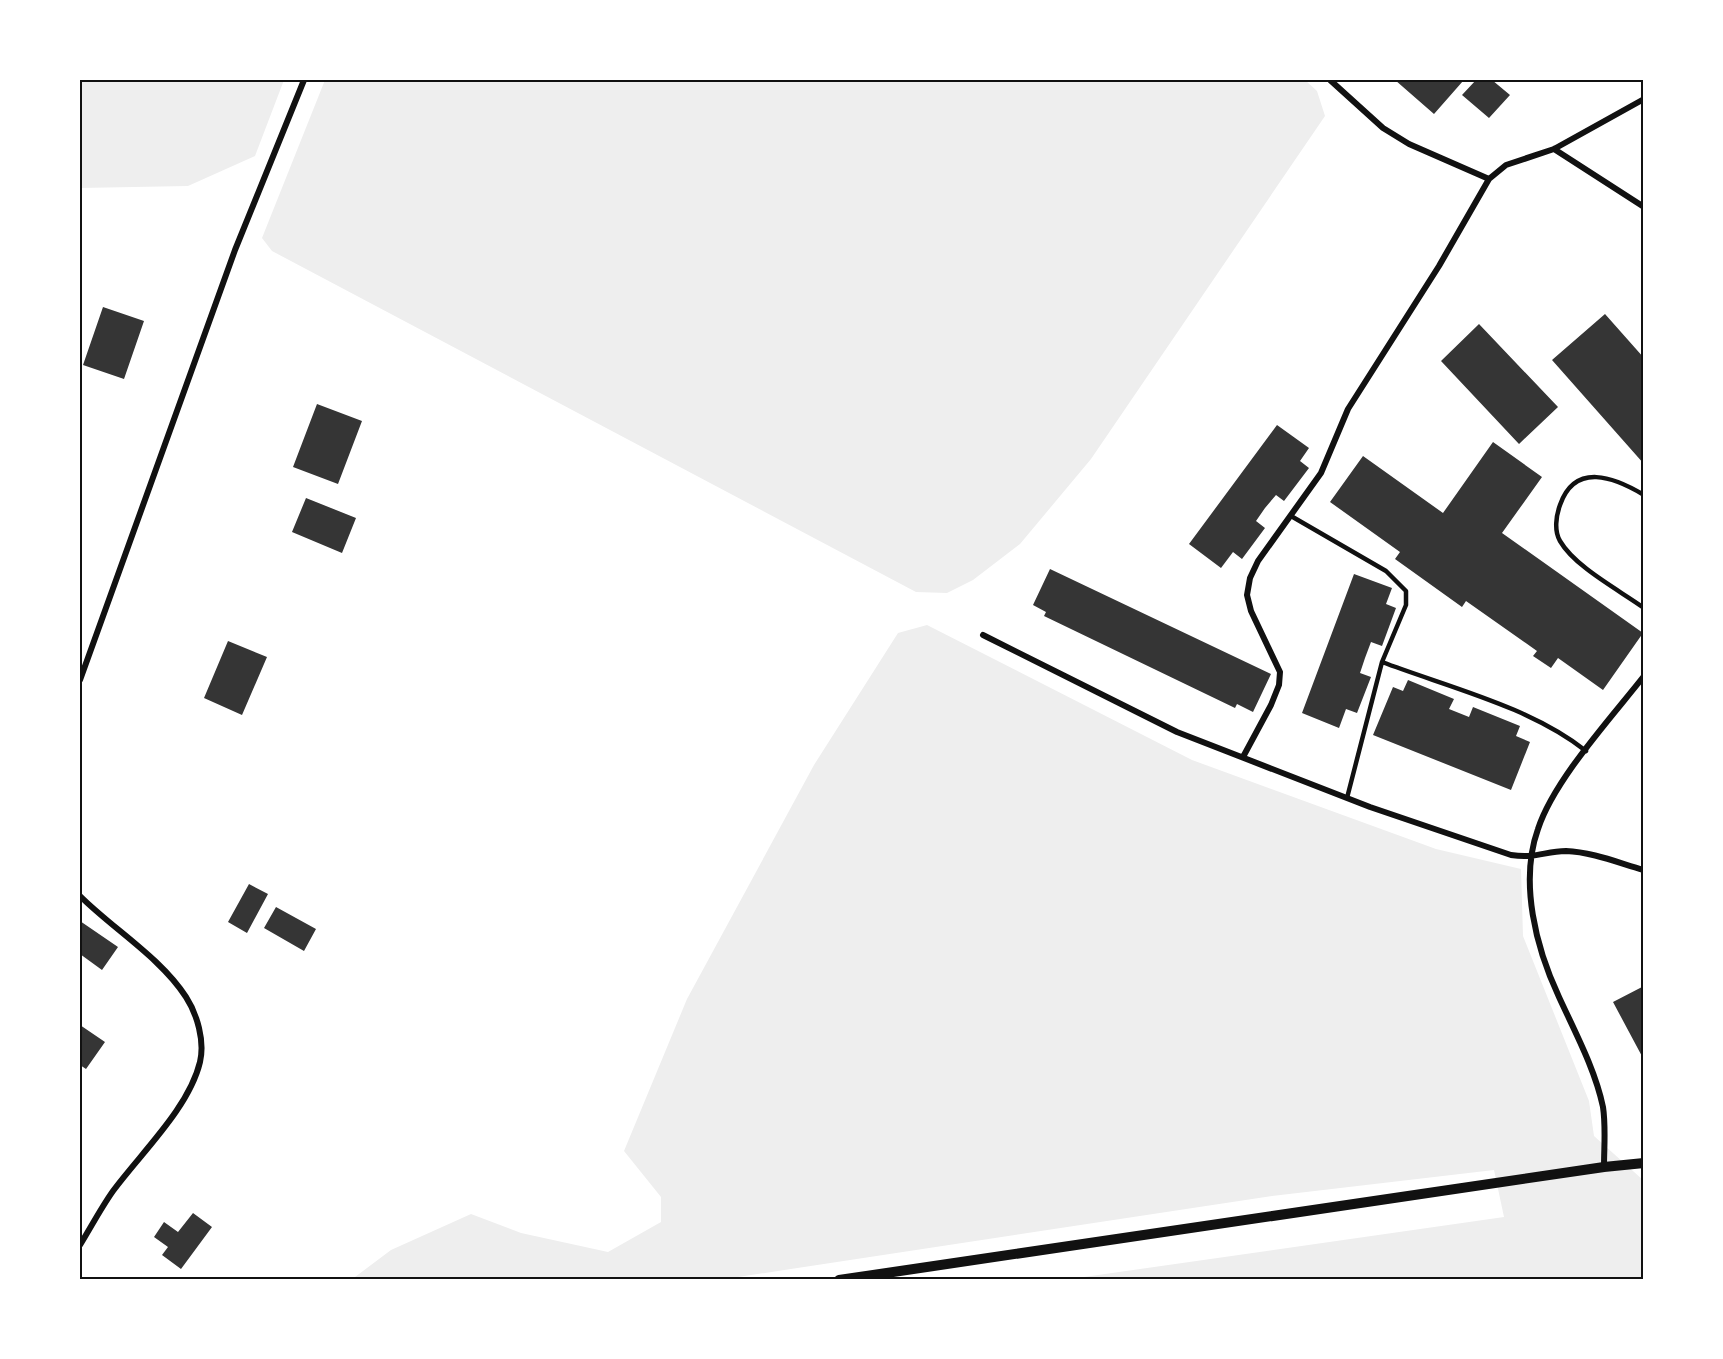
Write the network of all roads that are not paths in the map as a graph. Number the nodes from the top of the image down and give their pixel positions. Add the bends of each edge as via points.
1 (304, 80) edge
2 (1330, 80) edge
3 (1644, 99) edge
4 (1554, 148) junction
5 (1489, 179) junction
6 (1644, 207) edge
7 (1644, 495) edge
8 (1291, 516) junction
9 (1644, 608) edge
10 (983, 635) dead end
11 (1382, 662) junction
12 (1644, 676) edge
13 (80, 680) edge
14 (1586, 751) junction
15 (1243, 757) junction
16 (1347, 798) junction
17 (1530, 858) junction
18 (1644, 870) edge
19 (80, 896) edge
20 (1644, 1163) edge
21 (1604, 1167) junction
22 (80, 1245) edge
23 (839, 1280) edge

1 - 13 street via 235,250
2 - 5 street via 1391,133
3 - 4 street
4 - 5 street via 1506,165
4 - 6 street
5 - 8 street via 1439,266 1347,409 1321,473
7 - 9 lane via 1616,479 1595,477 1577,481 1563,495 1556,517 1559,540 1578,561
8 - 11 lane via 1386,571 1406,591 1406,604
8 - 15 street via 1250,578 1247,595 1251,611 1280,672 1271,705
10 - 15 street via 1125,708
11 - 14 lane via 1526,716 1569,737
11 - 16 lane
12 - 14 street
14 - 17 street via 1552,798
15 - 16 street
16 - 17 street via 1476,844
17 - 18 street via 1566,851
17 - 21 street via 1534,917 1542,951 1595,1079 1603,1108
19 - 22 street via 170,977 186,997 196,1018 201,1060 193,1083 113,1192
20 - 21 street
21 - 23 street

